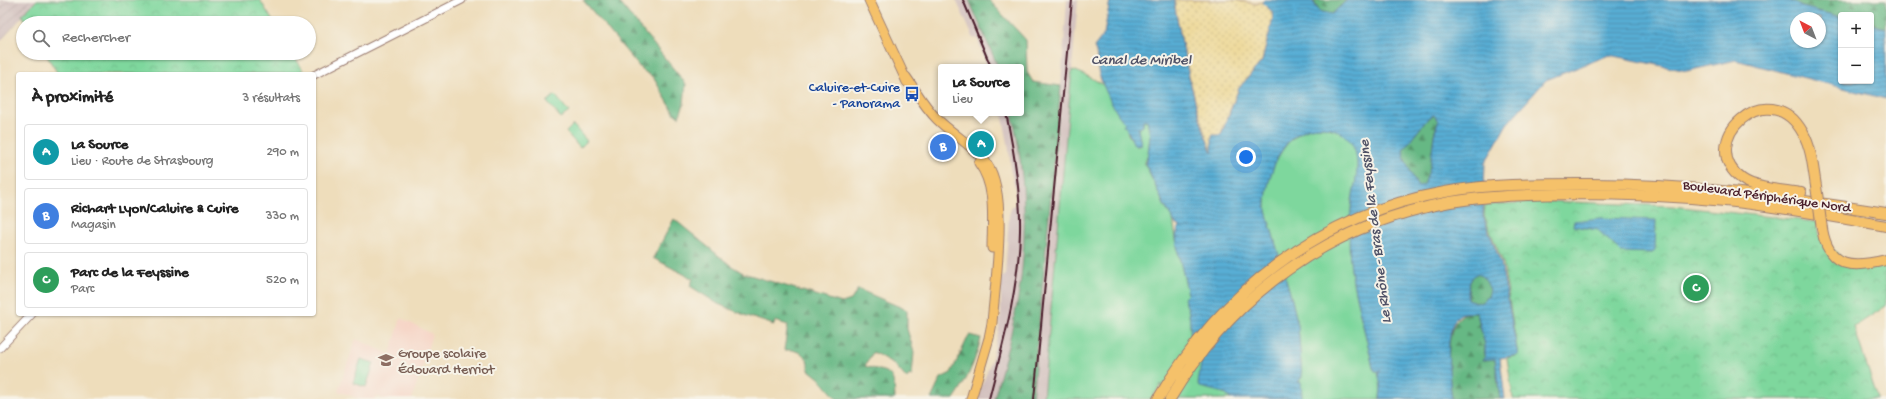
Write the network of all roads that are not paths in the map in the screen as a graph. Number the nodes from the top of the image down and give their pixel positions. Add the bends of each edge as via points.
1 (462, 0) edge
2 (869, 0) edge
3 (316, 74) edge
4 (1523, 190) junction
5 (1839, 206) junction
6 (1886, 213) edge
7 (1886, 226) edge
8 (1886, 260) edge
9 (30, 316) edge
10 (0, 348) edge
11 (975, 384) junction
12 (968, 399) edge
13 (971, 399) edge
14 (1158, 399) edge
15 (1170, 399) edge

1 - 3 street
2 - 11 main road via 915,100 929,120 969,153 985,173 991,194 994,299 989,338
4 - 5 highway, Boulevard Périphérique Nord via 1606,183 1665,185 1785,197
4 - 7 highway, Boulevard Périphérique Nord via 1726,201
4 - 14 highway via 1467,189 1404,202 1360,218 1306,245 1271,268 1231,302 1192,346
4 - 15 highway via 1411,211 1371,224 1311,254 1278,276 1238,310 1201,351
5 - 6 highway, Boulevard Périphérique Nord
5 - 8 highway, bridge via 1827,198 1755,185 1742,179 1733,169 1727,152 1729,136 1735,124 1748,113 1759,110 1776,110 1788,115 1800,128 1808,144 1816,186 1822,229 1828,249 1846,263 1860,265
9 - 10 street
11 - 12 main road
11 - 13 main road

